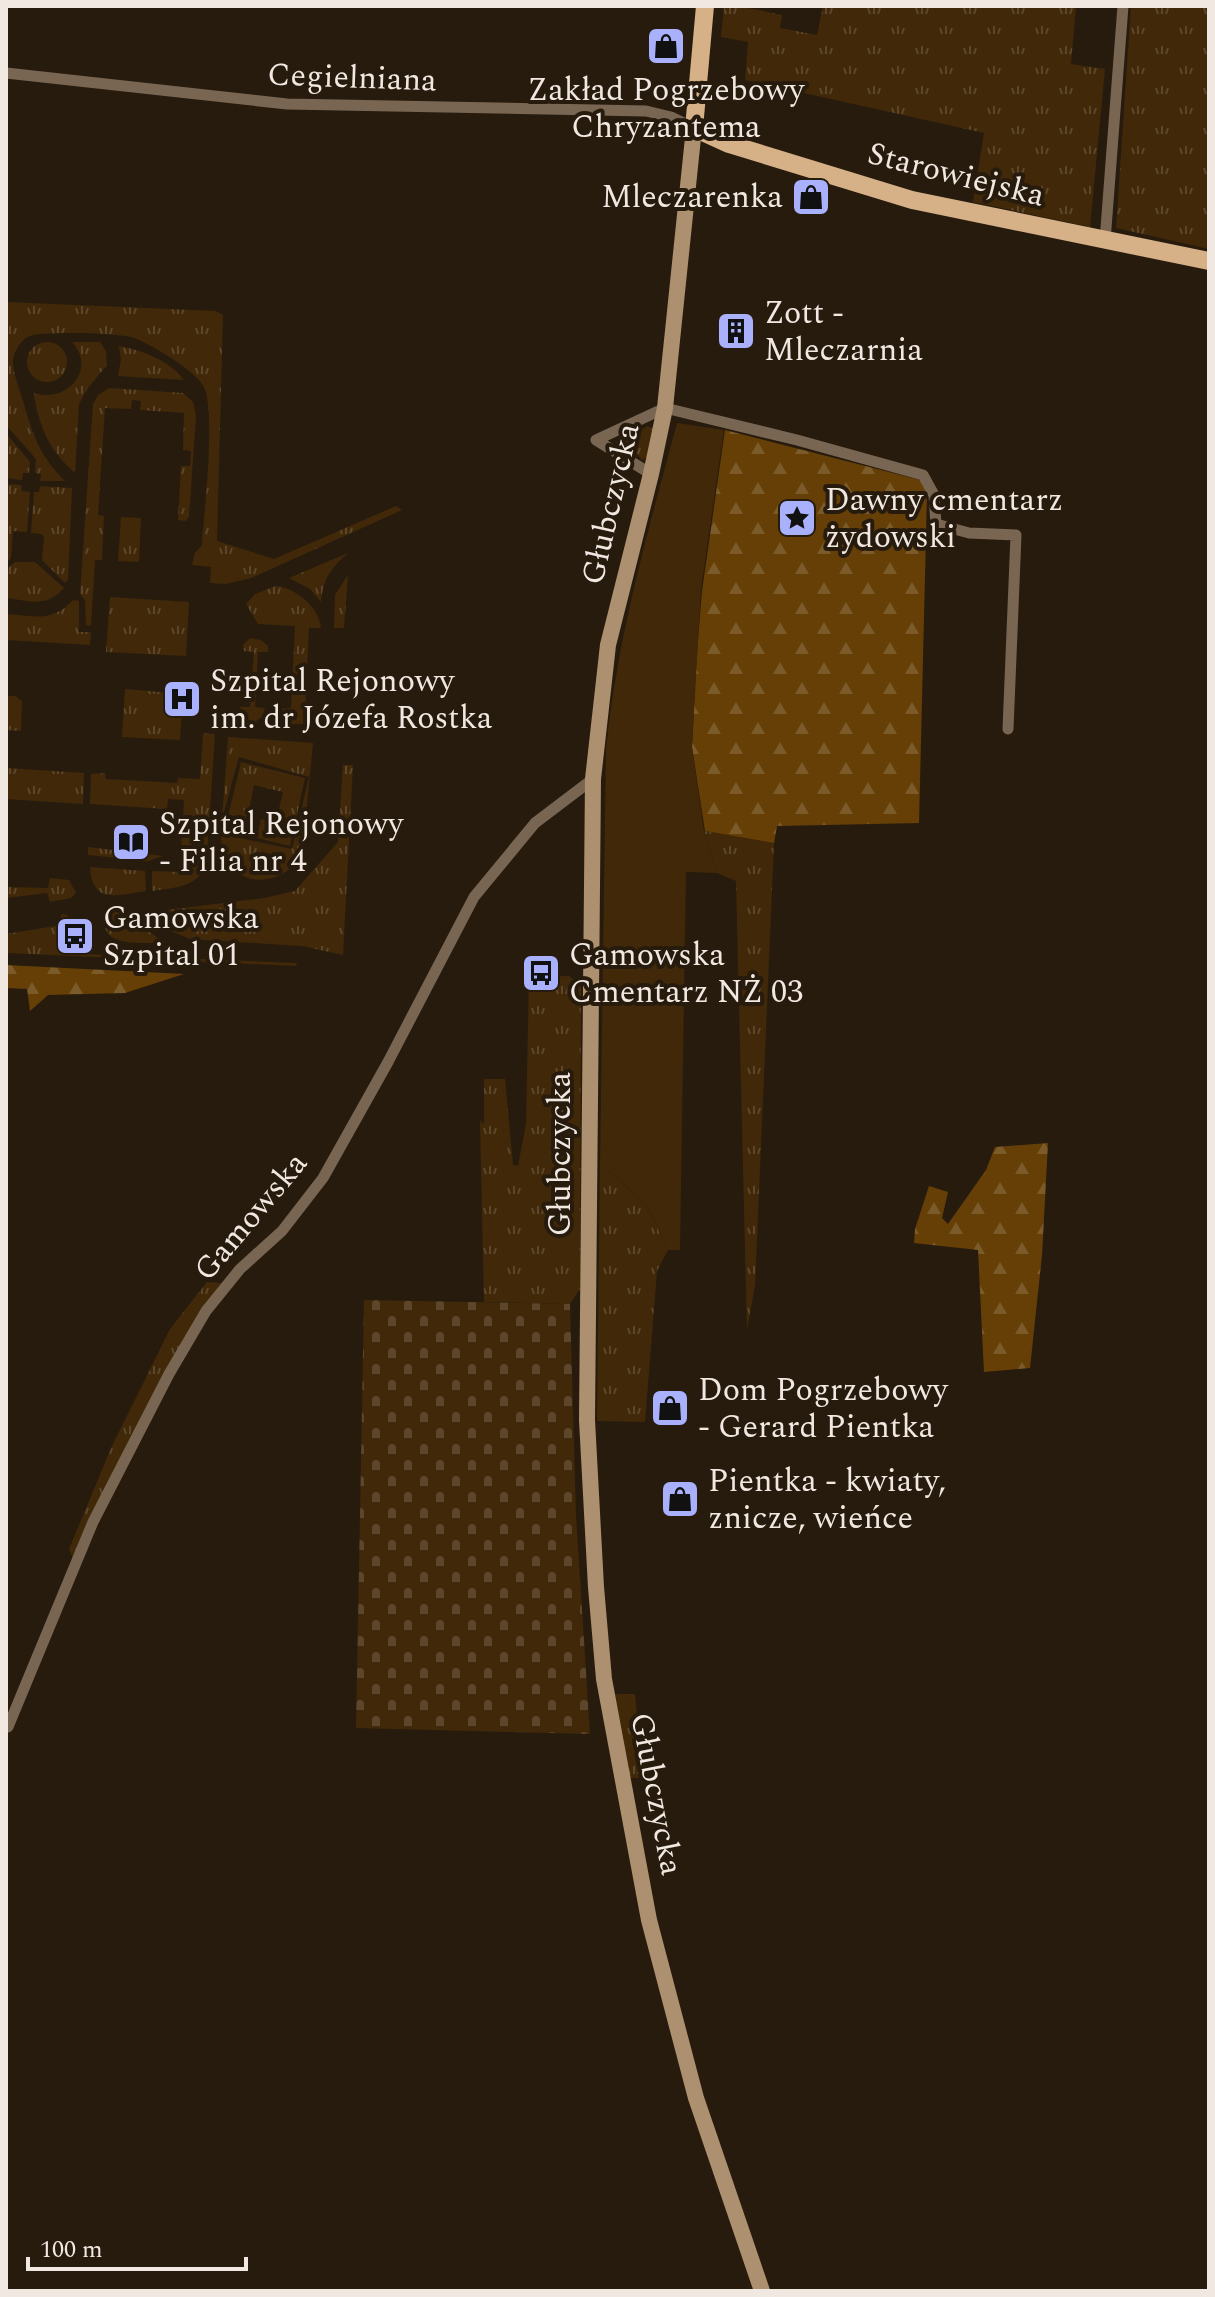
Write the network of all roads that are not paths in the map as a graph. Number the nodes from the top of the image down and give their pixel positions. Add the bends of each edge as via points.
1 (705, 6) edge
2 (1123, 6) edge
3 (6, 73) edge
4 (694, 128) junction
5 (1105, 241) junction
6 (1209, 261) edge
7 (665, 408) junction
8 (651, 474) junction
9 (1008, 729) dead end
10 (593, 779) junction
11 (8, 1727) dead end
12 (762, 2291) edge

1 - 4 main road, Głubczycka
2 - 5 street
3 - 4 street, Cegielniana via 287,104 646,111
4 - 5 main road, Starowiejska via 889,194
4 - 7 main road, Głubczycka
5 - 6 main road, Starowiejska
7 - 8 main road, Głubczycka
7 - 8 street via 596,440
7 - 9 street via 923,475 934,495 936,524 969,533 1016,535
8 - 10 main road, Głubczycka via 608,645
10 - 11 street, Gamowska via 535,823 474,897 323,1178 282,1231 240,1269 206,1311 93,1522
10 - 12 main road, Głubczycka via 587,1420 604,1679 649,1920 696,2098

